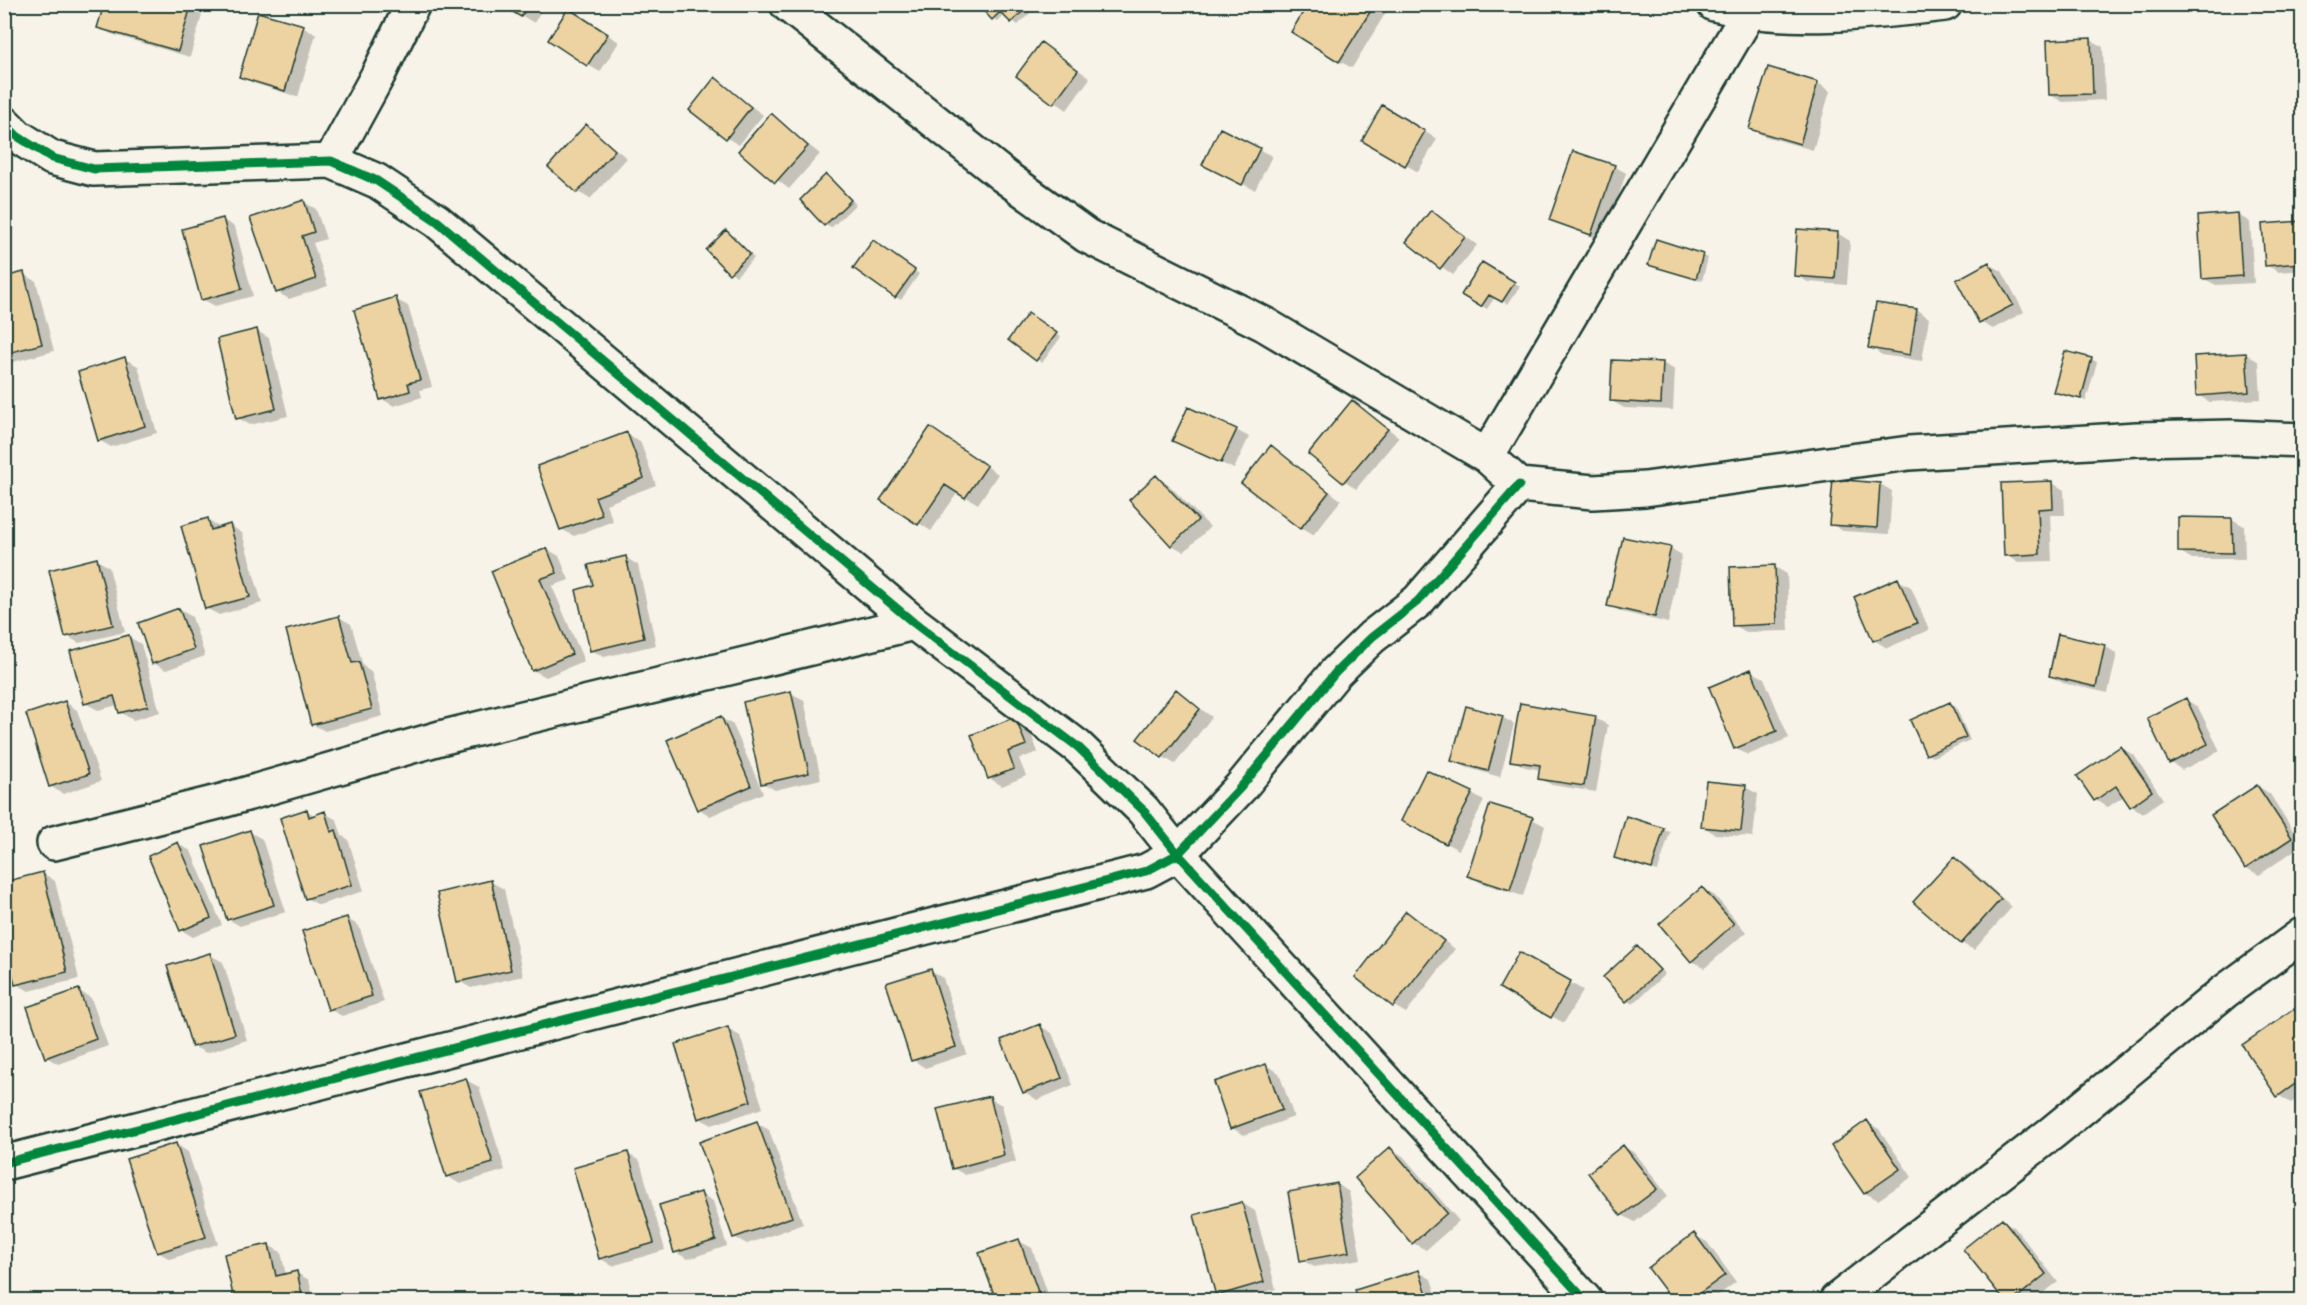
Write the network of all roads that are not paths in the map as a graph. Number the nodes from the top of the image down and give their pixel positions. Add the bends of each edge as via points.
1 (413, 4) edge
2 (787, 4) edge
3 (1714, 4) edge
4 (1945, 4) edge
5 (1748, 14) junction
6 (4, 123) edge
7 (331, 161) junction
8 (2302, 440) edge
9 (1487, 456) junction
10 (1518, 485) junction
11 (914, 623) junction
12 (54, 843) dead end
13 (1178, 854) junction
14 (2302, 935) edge
15 (4, 1163) edge
16 (1584, 1300) edge
17 (1837, 1300) edge

1 - 7 street
2 - 9 street via 1004,176 1087,236 1264,324
3 - 5 street
4 - 5 street via 1876,13
5 - 9 street
6 - 7 street via 52,158 94,169
7 - 11 street via 377,181 437,221
8 - 10 street via 2137,439 1909,453 1645,489 1593,492
9 - 10 street
10 - 13 street via 1418,602 1372,637 1336,672
11 - 12 street via 440,738 222,801
11 - 13 street via 1078,747 1143,810
13 - 15 street via 1146,871 1093,885
13 - 16 street
14 - 17 street via 2224,992 2053,1132

